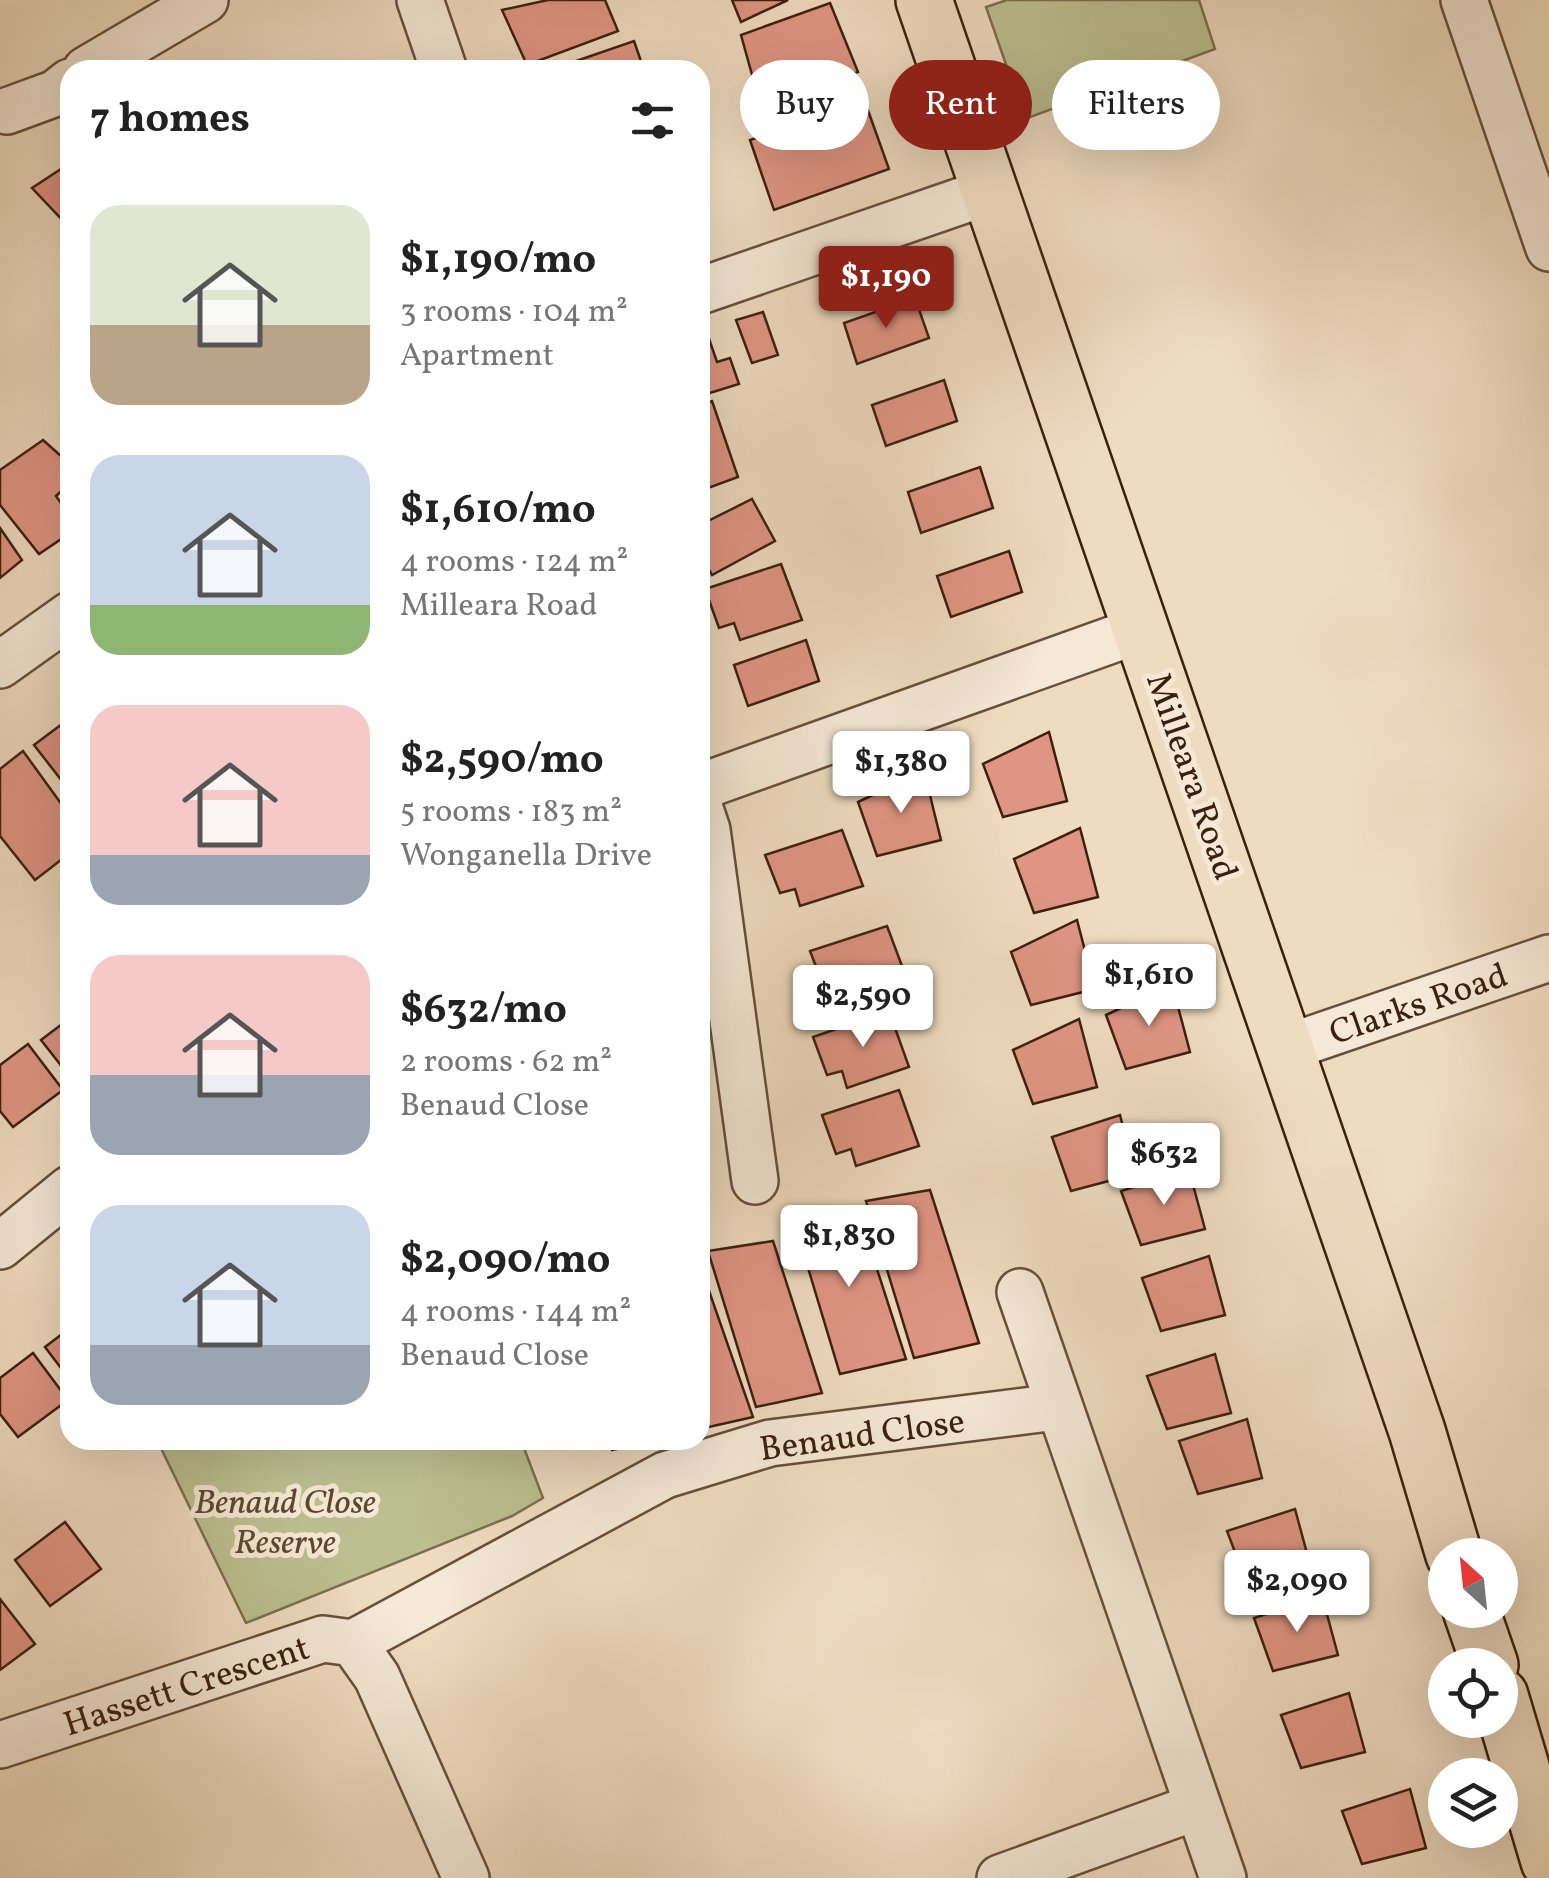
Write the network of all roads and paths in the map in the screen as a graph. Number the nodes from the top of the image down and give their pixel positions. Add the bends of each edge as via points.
1 (206, 0) edge
2 (420, 0) edge
3 (924, 0) edge
4 (1464, 0) edge
5 (99, 60) edge
6 (441, 60) edge
7 (60, 78) edge
8 (2, 101) edge
9 (990, 191) junction
10 (1549, 248) edge
11 (710, 288) edge
12 (60, 622) edge
13 (1142, 629) junction
14 (0, 665) edge
15 (710, 782) edge
16 (710, 852) edge
17 (1549, 958) edge
18 (1286, 1048) junction
19 (755, 1180) dead end
20 (60, 1197) edge
21 (0, 1246) edge
22 (1020, 1292) dead end
23 (1057, 1407) junction
24 (1449, 1538) edge
25 (353, 1643) junction
26 (1512, 1738) edge
27 (0, 1746) edge
28 (1196, 1806) junction
29 (1549, 1861) edge
30 (466, 1878) edge
31 (1000, 1878) edge
32 (1222, 1878) edge

1 - 5 street
2 - 6 street
3 - 9 main road, Milleara Road
4 - 10 street
7 - 8 street
9 - 11 street
9 - 13 main road, Milleara Road
12 - 14 street
13 - 15 street
13 - 18 main road, Milleara Road
16 - 19 street
17 - 18 street, Clarks Road
18 - 24 main road, Milleara Road
20 - 21 street
22 - 23 street
23 - 25 street, Benaud Close via 770,1443 665,1475
23 - 28 street
25 - 27 street, Hassett Crescent via 323,1640
25 - 30 street, Hassett Crescent via 377,1677
26 - 29 main road
28 - 31 street
28 - 32 street

